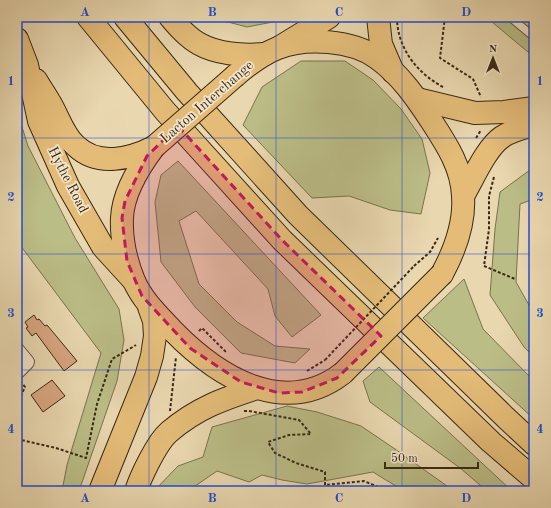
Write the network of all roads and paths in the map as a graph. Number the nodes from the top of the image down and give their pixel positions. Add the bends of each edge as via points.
1 (88, 17) edge
2 (125, 17) edge
3 (170, 17) edge
4 (329, 17) edge
5 (378, 17) edge
6 (397, 17) edge
7 (445, 17) edge
8 (510, 17) edge
9 (534, 36) edge
10 (17, 40) edge
11 (272, 51) junction
12 (27, 65) junction
13 (392, 72) junction
14 (443, 87) dead end
15 (475, 97) dead end
16 (417, 99) junction
17 (534, 108) edge
18 (534, 125) edge
19 (154, 147) junction
20 (496, 172) dead end
21 (464, 196) junction
22 (439, 237) dead end
23 (515, 279) dead end
24 (134, 281) junction
25 (149, 306) junction
26 (139, 343) dead end
27 (17, 350) edge
28 (181, 350) junction
29 (232, 356) dead end
30 (304, 374) dead end
31 (19, 377) edge
32 (257, 388) junction
33 (242, 411) dead end
34 (17, 416) edge
35 (178, 426) junction
36 (17, 439) edge
37 (534, 444) edge
38 (534, 479) edge
39 (100, 491) edge
40 (136, 491) edge
41 (388, 491) edge

1 - 38 main road via 165,112 282,240 491,442
2 - 37 main road via 187,92 298,215
3 - 11 main road via 188,36 205,46 245,56
4 - 11 main road
5 - 13 main road via 381,44
6 - 14 path via 400,41 408,56 431,80
7 - 15 path via 440,58 473,78 482,99
8 - 9 lane
10 - 12 main road, Hythe Road
11 - 13 main road, Lacton Interchange via 307,41 330,42 356,48 377,57
11 - 19 main road, Lacton Interchange, bridge via 250,63
12 - 19 main road, Hythe Road via 66,133 75,146 86,154 99,158 124,158
12 - 24 main road, Hythe Road via 39,121 68,186 103,247
13 - 16 main road, Lacton Interchange
16 - 17 main road via 475,113
16 - 21 main road, Lacton Interchange via 452,155
18 - 21 main road via 502,137 490,148
19 - 24 main road, Lacton Interchange via 130,187 122,218 127,261
20 - 23 path via 489,196 489,229 484,266
21 - 32 main road, bridge via 459,234 442,274 344,373 322,386 302,392 279,393
22 - 30 path, bridge via 430,252 325,360
24 - 25 main road
25 - 28 main road
25 - 39 main road via 155,336 152,356
26 - 36 path via 112,359 97,404 86,458
27 - 31 street via 27,362
28 - 29 path via 202,328
28 - 32 main road
28 - 35 path via 169,417
31 - 34 path via 25,387
32 - 35 main road via 199,410
33 - 41 path via 298,420 311,434 289,436 268,442 274,453 325,472 325,485 364,481
35 - 40 main road via 168,432 154,452

